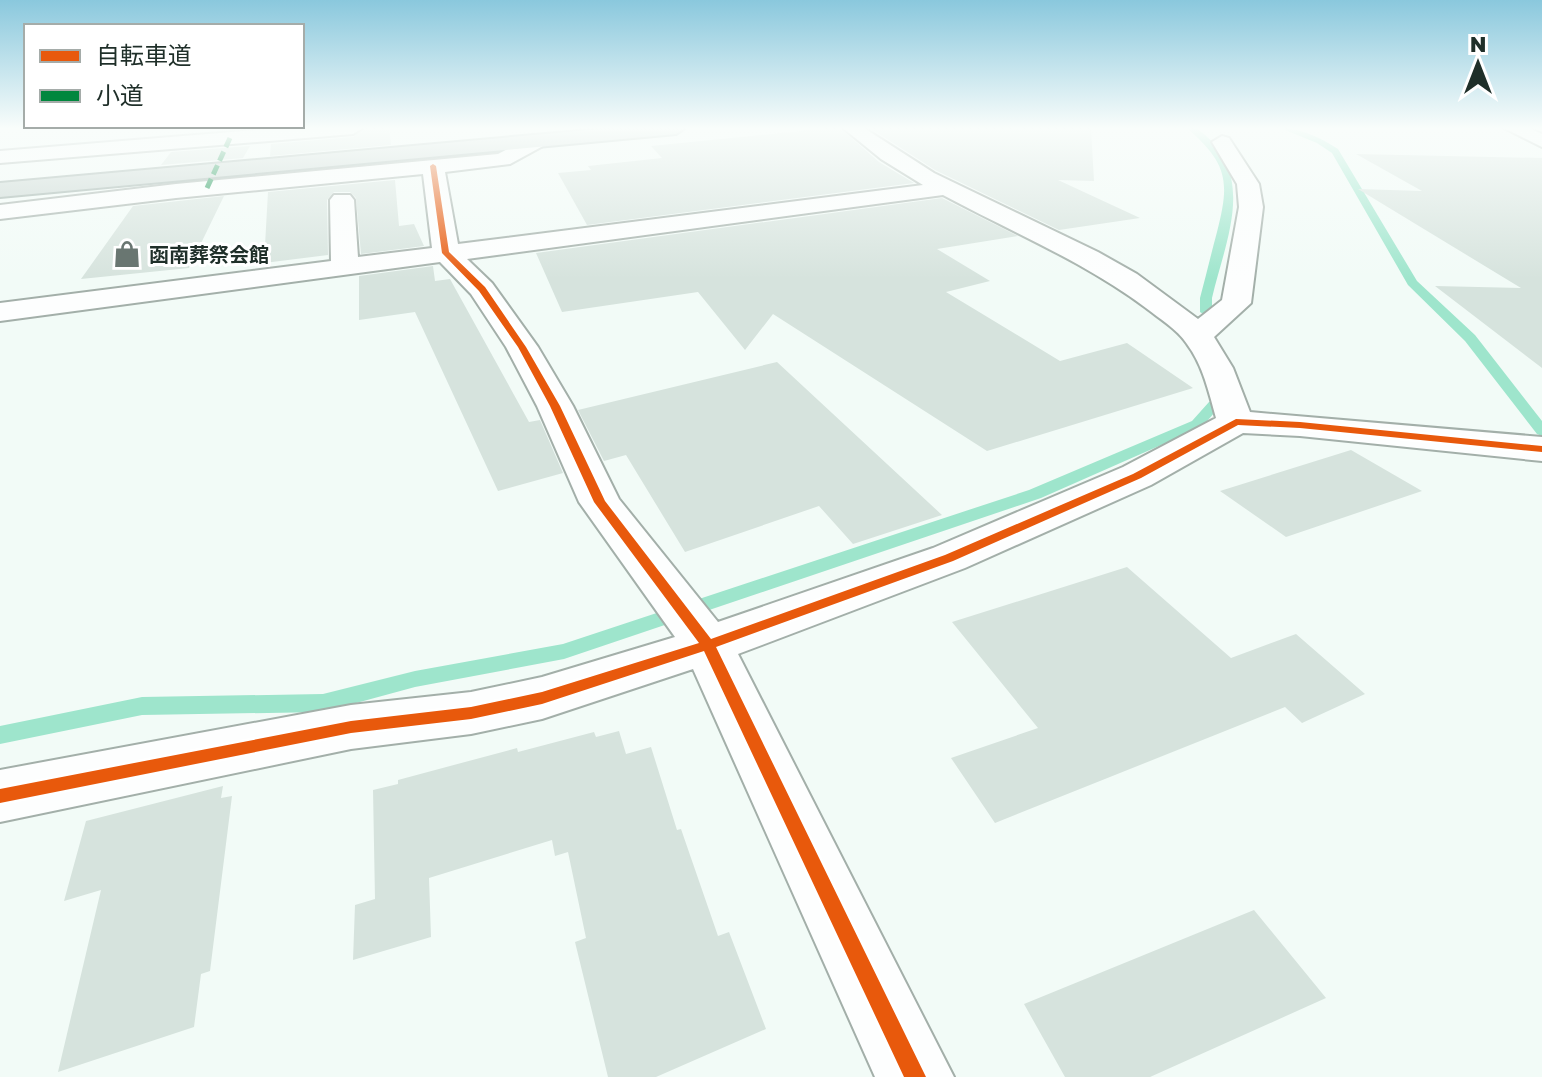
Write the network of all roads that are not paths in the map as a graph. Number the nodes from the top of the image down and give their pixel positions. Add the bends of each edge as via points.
1 (135, 178) edge
2 (307, 178) edge
3 (435, 178) edge
4 (931, 178) edge
5 (1244, 178) edge
6 (949, 188) junction
7 (0, 190) edge
8 (342, 200) dead end
9 (0, 212) edge
10 (446, 253) junction
11 (345, 267) junction
12 (0, 312) edge
13 (1198, 335) junction
14 (1236, 422) junction
15 (1539, 453) edge
16 (708, 645) junction
17 (0, 796) edge
18 (915, 1077) edge

1 - 7 highway
2 - 9 street
3 - 10 street
4 - 6 street
5 - 13 street via 1251,207 1236,303
6 - 10 street
6 - 13 street via 1123,276
8 - 11 street
10 - 11 street
10 - 16 street via 482,289 522,347 600,502
11 - 12 street
13 - 14 street via 1211,354
14 - 15 street
14 - 16 street via 1137,476 949,558
16 - 17 street via 542,698 471,713 351,727
16 - 18 street

